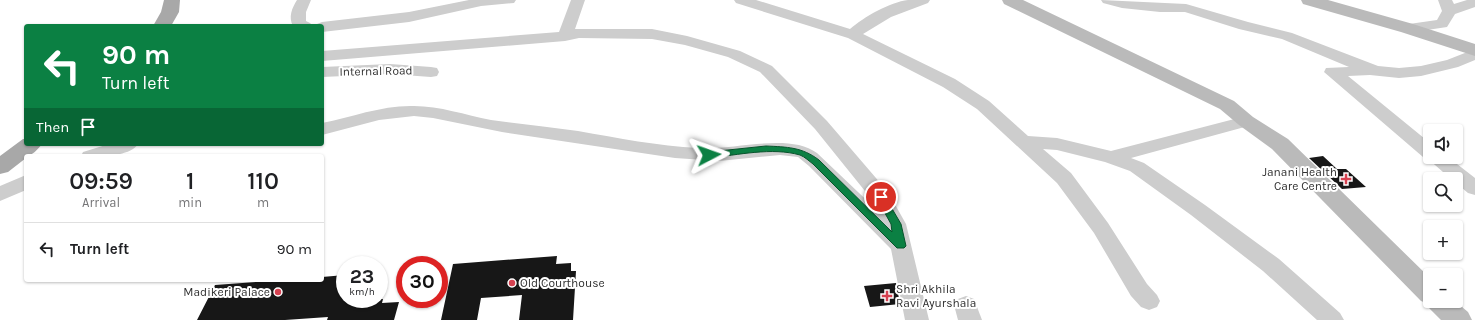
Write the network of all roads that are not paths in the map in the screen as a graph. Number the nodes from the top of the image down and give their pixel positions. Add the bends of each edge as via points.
1 (172, 0) edge
2 (304, 0) edge
3 (509, 0) edge
4 (578, 0) edge
5 (741, 0) edge
6 (922, 0) edge
7 (1010, 0) edge
8 (1108, 0) edge
9 (1309, 0) edge
10 (481, 1) edge
11 (1475, 2) edge
12 (1447, 6) edge
13 (163, 24) edge
14 (299, 24) edge
15 (324, 27) edge
16 (1407, 28) junction
17 (1279, 34) junction
18 (853, 35) junction
19 (565, 36) junction
20 (1475, 50) edge
21 (1475, 54) edge
22 (324, 56) edge
23 (1375, 71) junction
24 (324, 72) edge
25 (430, 72) dead end
26 (1332, 72) junction
27 (1246, 121) junction
28 (324, 128) edge
29 (1023, 142) junction
30 (28, 146) edge
31 (122, 146) edge
32 (1423, 147) edge
33 (96, 154) edge
34 (1112, 157) junction
35 (1445, 164) edge
36 (0, 167) edge
37 (24, 183) edge
38 (1475, 188) edge
39 (0, 194) edge
40 (901, 246) junction
41 (1423, 287) edge
42 (1148, 301) dead end
43 (1445, 308) edge
44 (917, 320) edge
45 (1332, 320) edge
46 (1458, 320) edge

1 - 13 main road via 170,12
2 - 14 street via 299,10
3 - 10 street
4 - 19 street
5 - 18 street
6 - 18 street via 866,23
7 - 27 street via 1227,105
8 - 17 street via 1160,8 1186,8
9 - 16 street
10 - 15 street via 409,17
11 - 12 street
12 - 16 street via 1442,24
16 - 20 street
17 - 23 street
17 - 26 street
18 - 29 street via 949,83 983,105
19 - 22 street
19 - 40 street via 579,33 652,34 734,54 766,69 821,125 881,197 896,224
21 - 23 street via 1452,64 1422,71
23 - 26 street
24 - 25 street, Internal Road via 390,69
26 - 32 street
27 - 34 street
27 - 41 street via 1280,144
28 - 40 street via 382,114 414,111 494,126 682,153 709,155 766,149 804,153
29 - 34 street via 1058,144
29 - 42 street via 1064,178 1102,228
30 - 36 main road
31 - 33 street
34 - 45 street via 1137,167 1198,210 1271,265
35 - 38 street
37 - 39 street
40 - 44 street
43 - 46 street

